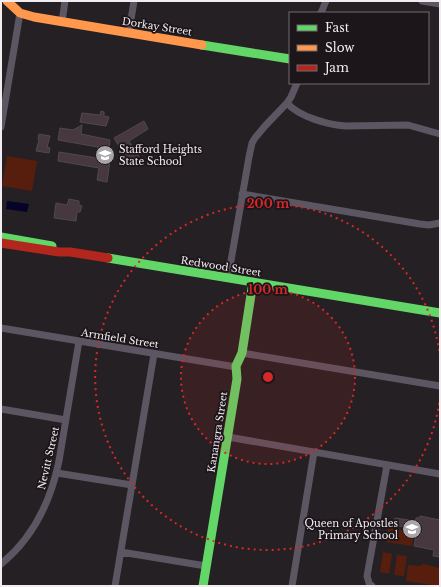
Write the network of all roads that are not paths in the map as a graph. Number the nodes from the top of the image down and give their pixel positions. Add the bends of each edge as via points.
1 (7, 1) edge
2 (65, 1) edge
3 (134, 1) edge
4 (326, 1) edge
5 (422, 1) edge
6 (440, 4) edge
7 (321, 12) edge
8 (20, 13) junction
9 (62, 22) junction
10 (129, 32) junction
11 (289, 59) edge
12 (297, 84) edge
13 (287, 103) junction
14 (1, 127) edge
15 (440, 134) edge
16 (242, 194) junction
17 (440, 223) edge
18 (1, 237) edge
19 (1, 244) edge
20 (70, 252) junction
21 (228, 278) junction
22 (253, 282) junction
23 (440, 313) edge
24 (1, 328) edge
25 (79, 341) junction
26 (242, 353) junction
27 (154, 354) junction
28 (236, 367) junction
29 (440, 386) edge
30 (1, 409) edge
31 (66, 420) junction
32 (228, 437) junction
33 (314, 452) junction
34 (387, 465) junction
35 (57, 473) junction
36 (440, 474) edge
37 (132, 485) junction
38 (121, 552) junction
39 (1, 564) edge
40 (206, 566) junction
41 (115, 586) edge
42 (203, 586) edge
43 (292, 586) edge
44 (372, 586) edge

1 - 8 street
2 - 9 street
3 - 10 street
4 - 7 street
5 - 6 street
8 - 9 street, Dorkay Street
8 - 14 street
9 - 10 street, Dorkay Street
10 - 11 street, Dorkay Street
12 - 13 street
13 - 15 street via 294,110 336,124 408,125
13 - 16 street via 252,143
16 - 17 street via 420,224
16 - 21 street
18 - 20 street, Redwood Street via 59,247
19 - 20 street, Redwood Street
20 - 21 street, Redwood Street
21 - 22 street, Redwood Street
22 - 23 street, Redwood Street
22 - 26 street, Kanangra Street
24 - 25 street, Armfield Street
25 - 27 street, Armfield Street
25 - 31 street, Nevitt Street
26 - 28 street, Kanangra Street
26 - 29 street
27 - 28 street, Armfield Street
27 - 37 street
28 - 32 street, Kanangra Street via 237,379
30 - 31 street
31 - 35 street, Nevitt Street
32 - 33 street
32 - 40 street, Kanangra Street
33 - 34 street
33 - 43 street
34 - 36 street
34 - 44 street via 368,573 368,581
35 - 37 street
35 - 39 street, Nevitt Street via 47,502 33,527
37 - 38 street
38 - 40 street
38 - 41 street
40 - 42 street, Kanangra Street

